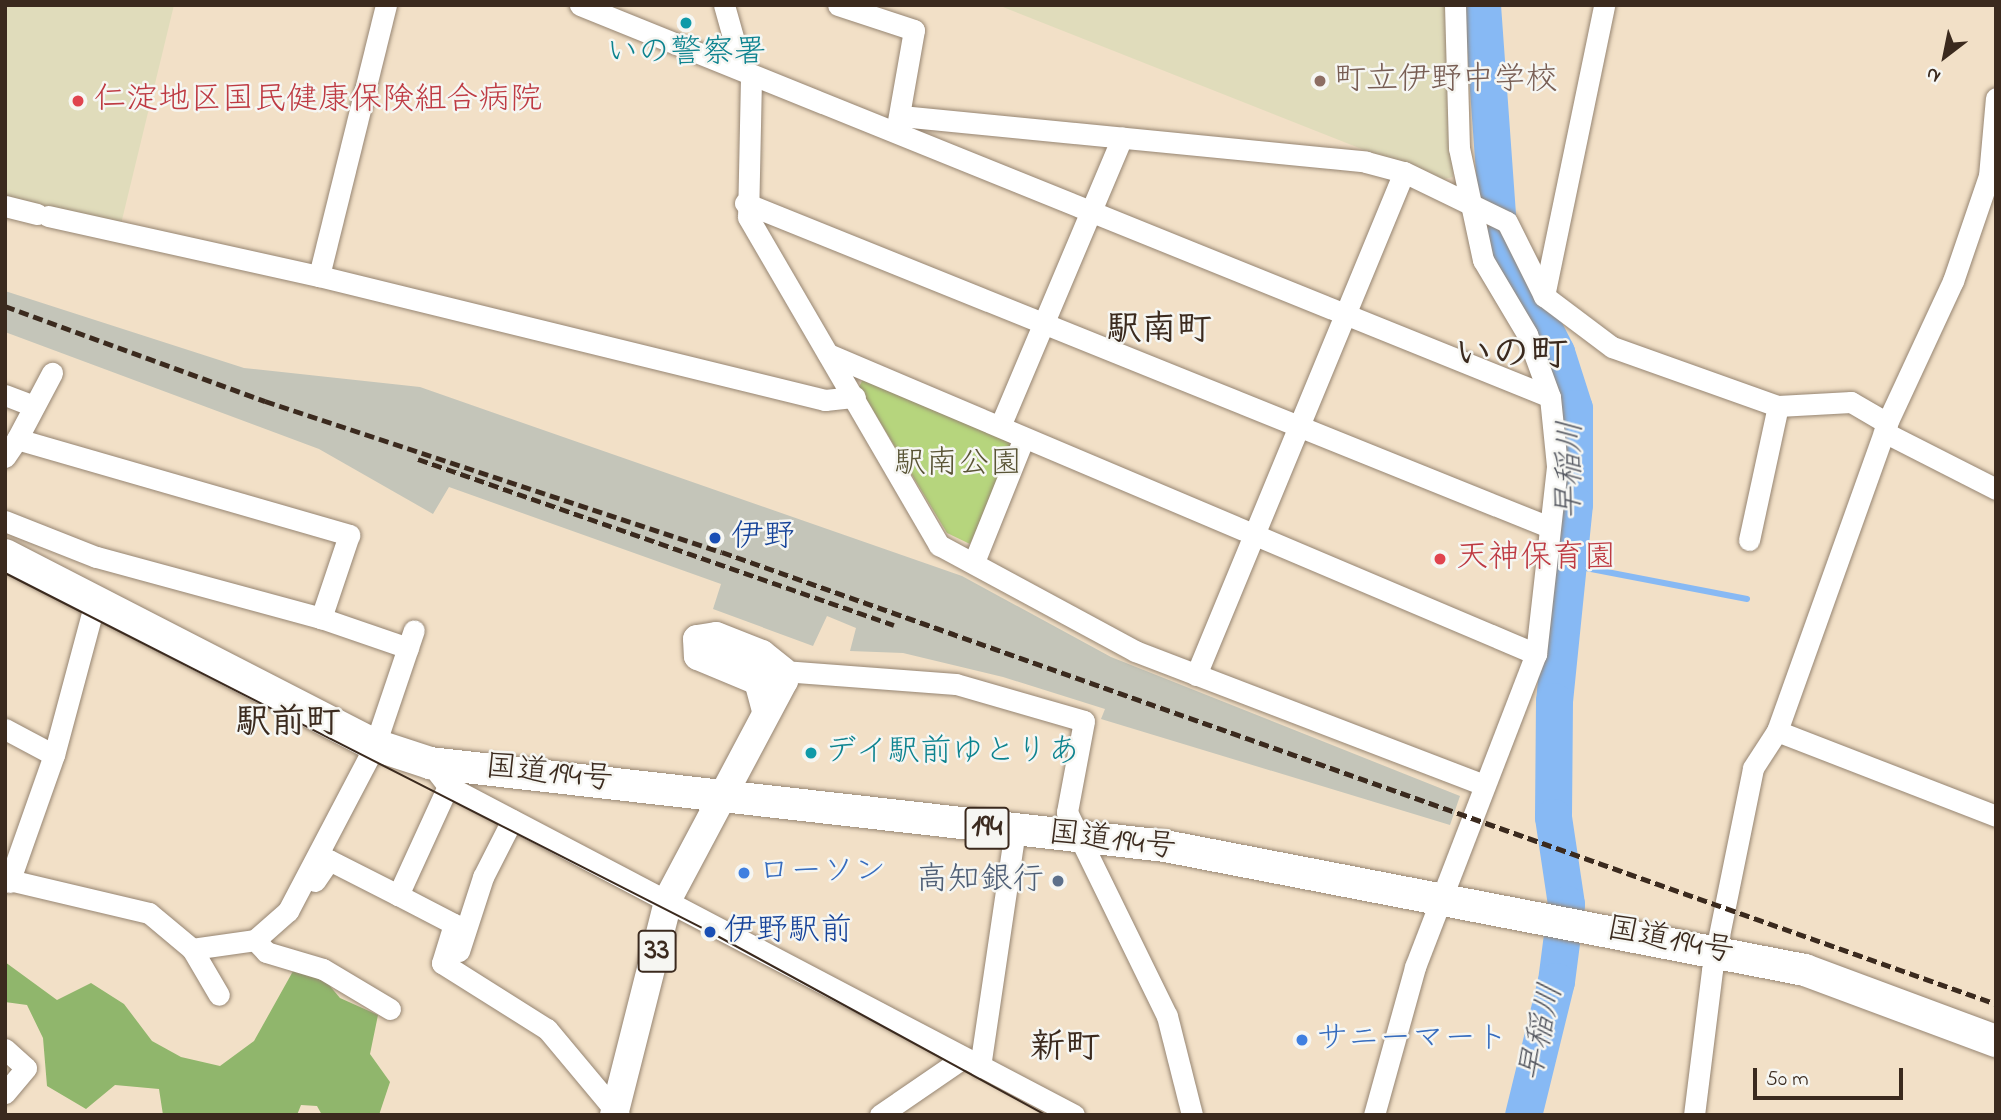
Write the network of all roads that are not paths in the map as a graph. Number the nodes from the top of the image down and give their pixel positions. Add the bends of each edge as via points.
1 (386, 5) edge
2 (580, 5) edge
3 (724, 5) edge
4 (838, 5) edge
5 (1455, 5) edge
6 (1604, 5) edge
7 (747, 73) junction
8 (1996, 98) edge
9 (898, 124) junction
10 (1122, 138) junction
11 (1404, 172) junction
12 (1992, 177) edge
13 (745, 203) junction
14 (5, 206) edge
15 (1472, 206) junction
16 (1090, 211) junction
17 (319, 276) junction
18 (1544, 296) junction
19 (1344, 318) junction
20 (1044, 321) junction
21 (828, 354) junction
22 (51, 373) dead end
23 (5, 395) edge
24 (855, 397) junction
25 (1550, 397) junction
26 (34, 406) junction
27 (1778, 406) junction
28 (1001, 424) junction
29 (1301, 427) junction
30 (1886, 428) junction
31 (17, 439) junction
32 (1023, 440) junction
33 (5, 457) edge
34 (1996, 489) edge
35 (5, 521) edge
36 (1549, 527) junction
37 (1258, 535) junction
38 (1749, 540) dead end
39 (57, 542) junction
40 (5, 555) edge
41 (974, 562) junction
42 (40, 573) junction
43 (95, 602) junction
44 (321, 618) junction
45 (1536, 654) junction
46 (783, 671) junction
47 (1196, 675) junction
48 (766, 711) junction
49 (5, 729) edge
50 (1776, 731) junction
51 (375, 745) junction
52 (54, 755) junction
53 (439, 774) junction
54 (1484, 785) junction
55 (719, 794) junction
56 (1996, 816) edge
57 (512, 820) junction
58 (1016, 831) junction
59 (1074, 835) junction
60 (7, 881) edge
61 (398, 895) junction
62 (669, 897) junction
63 (1444, 899) junction
64 (288, 911) junction
65 (255, 940) junction
66 (192, 949) junction
67 (1717, 950) junction
68 (449, 967) junction
69 (219, 995) dead end
70 (390, 1009) dead end
71 (1996, 1041) edge
72 (5, 1049) edge
73 (972, 1062) junction
74 (916, 1086) junction
75 (5, 1093) edge
76 (616, 1114) edge
77 (880, 1115) edge
78 (894, 1115) edge
79 (1074, 1115) edge
80 (1192, 1115) edge
81 (1374, 1115) edge
82 (1694, 1115) edge

1 - 17 street
2 - 7 street
3 - 7 street
4 - 9 street via 914,30
5 - 15 street via 1459,148
6 - 18 street
7 - 9 street
7 - 13 street
8 - 12 street
9 - 10 street
9 - 16 street
10 - 11 street via 1366,162
10 - 16 street
11 - 15 street via 1447,188
11 - 19 street
12 - 30 street via 1953,281
13 - 20 street
13 - 21 street
14 - 17 street
15 - 18 street via 1507,222
15 - 25 street via 1483,260 1527,334
16 - 19 street
16 - 20 street
17 - 24 street via 825,400
18 - 27 street via 1612,347
19 - 25 street
19 - 29 street
20 - 28 street
20 - 29 street
21 - 24 street
21 - 28 street
22 - 26 street
23 - 26 street
24 - 41 street via 939,545
25 - 36 street via 1557,466
26 - 31 street
27 - 30 street via 1852,402
27 - 38 street
28 - 32 street
29 - 36 street
29 - 37 street
30 - 34 street
30 - 50 street
31 - 33 street
31 - 44 street via 349,535
32 - 37 street
32 - 41 street
35 - 39 street
36 - 45 street
37 - 45 street
37 - 47 street
39 - 42 street
39 - 44 street
40 - 42 highway, 国道194号 / 194
41 - 47 street via 1135,651
42 - 43 highway, 国道194号 / 194
43 - 51 highway, 国道194号 / 194
43 - 52 street
44 - 51 street via 411,639
45 - 54 street
46 - 48 main road
46 - 48 main road via 762,654 716,636 697,639 698,656 758,681
46 - 59 street via 956,684 1084,721 1067,812
47 - 54 street
48 - 55 main road
49 - 52 street
50 - 56 street
50 - 67 street via 1753,768
51 - 53 highway, 国道194号 / 194
51 - 64 street
52 - 60 street
53 - 55 highway, 国道194号 / 194
53 - 57 street
53 - 61 street
54 - 63 street
55 - 58 highway, 国道194号 / 194
55 - 62 main road, 33
57 - 62 street
57 - 68 street
58 - 59 highway, 国道194号 / 194
58 - 73 street
59 - 63 highway, 国道194号 / 194
59 - 80 street via 1117,902 1167,1016
60 - 66 street via 149,913
61 - 64 street via 329,860
61 - 68 street via 454,924 442,963
62 - 73 street
62 - 76 main road, 33
63 - 67 highway, 国道194号 / 194
63 - 81 street via 1415,967
64 - 65 street
65 - 66 street
65 - 70 street via 266,952 323,969
66 - 69 street
67 - 71 highway, 国道194号 / 194 via 1836,979
67 - 82 street
68 - 76 street via 547,1029
72 - 75 street via 26,1069
73 - 74 street
73 - 79 street
74 - 77 street
74 - 78 street

